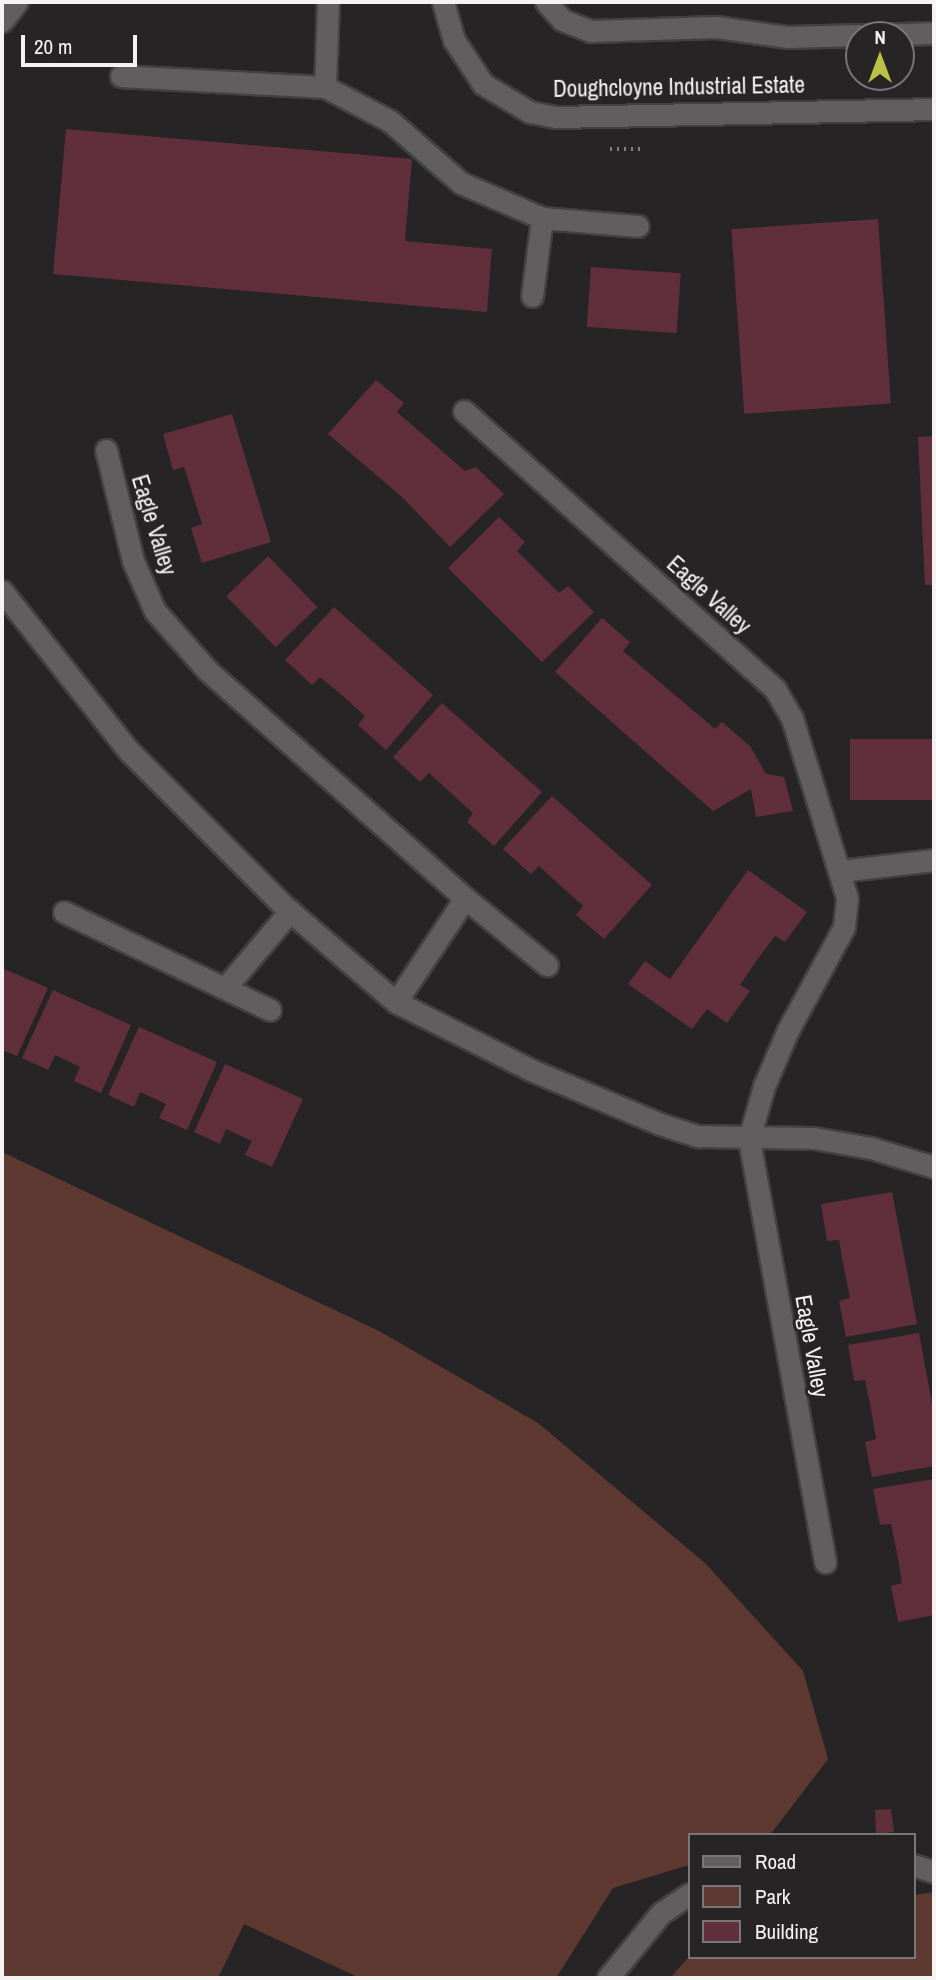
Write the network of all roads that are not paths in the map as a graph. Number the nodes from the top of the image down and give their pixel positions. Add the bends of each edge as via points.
1 (17, 2) edge
2 (328, 2) edge
3 (443, 2) edge
4 (546, 2) edge
5 (2, 21) edge
6 (934, 33) edge
7 (915, 34) edge
8 (845, 35) edge
9 (121, 76) dead end
10 (325, 87) junction
11 (934, 109) edge
12 (542, 218) junction
13 (638, 226) dead end
14 (532, 296) dead end
15 (464, 411) dead end
16 (106, 450) dead end
17 (2, 592) edge
18 (934, 860) edge
19 (839, 872) junction
20 (465, 898) junction
21 (290, 911) junction
22 (64, 912) dead end
23 (547, 965) dead end
24 (225, 988) junction
25 (396, 1002) junction
26 (270, 1010) dead end
27 (748, 1139) junction
28 (934, 1167) edge
29 (825, 1562) dead end
30 (915, 1866) edge
31 (934, 1872) edge
32 (688, 1895) edge
33 (608, 1978) edge

1 - 5 street
2 - 10 street
3 - 11 street, Doughcloyne Industrial Estate via 454,40 483,84 543,115
4 - 8 street via 562,20 591,31 716,27 788,37
6 - 7 street
9 - 10 street
10 - 12 street via 390,121 461,183
12 - 13 street
12 - 14 street
15 - 19 street, Eagle Valley via 775,689 792,718
16 - 20 street, Eagle Valley via 132,561 155,611 207,670
17 - 21 street via 129,751
18 - 19 street
19 - 27 street, Eagle Valley via 847,898 844,927 788,1030
20 - 23 street, Eagle Valley
20 - 25 street
21 - 24 street
21 - 25 street
22 - 24 street
24 - 26 street
25 - 27 street via 531,1070 660,1124 698,1136
27 - 28 street via 814,1138 871,1148
27 - 29 street, Eagle Valley
30 - 31 street
32 - 33 street via 661,1913

